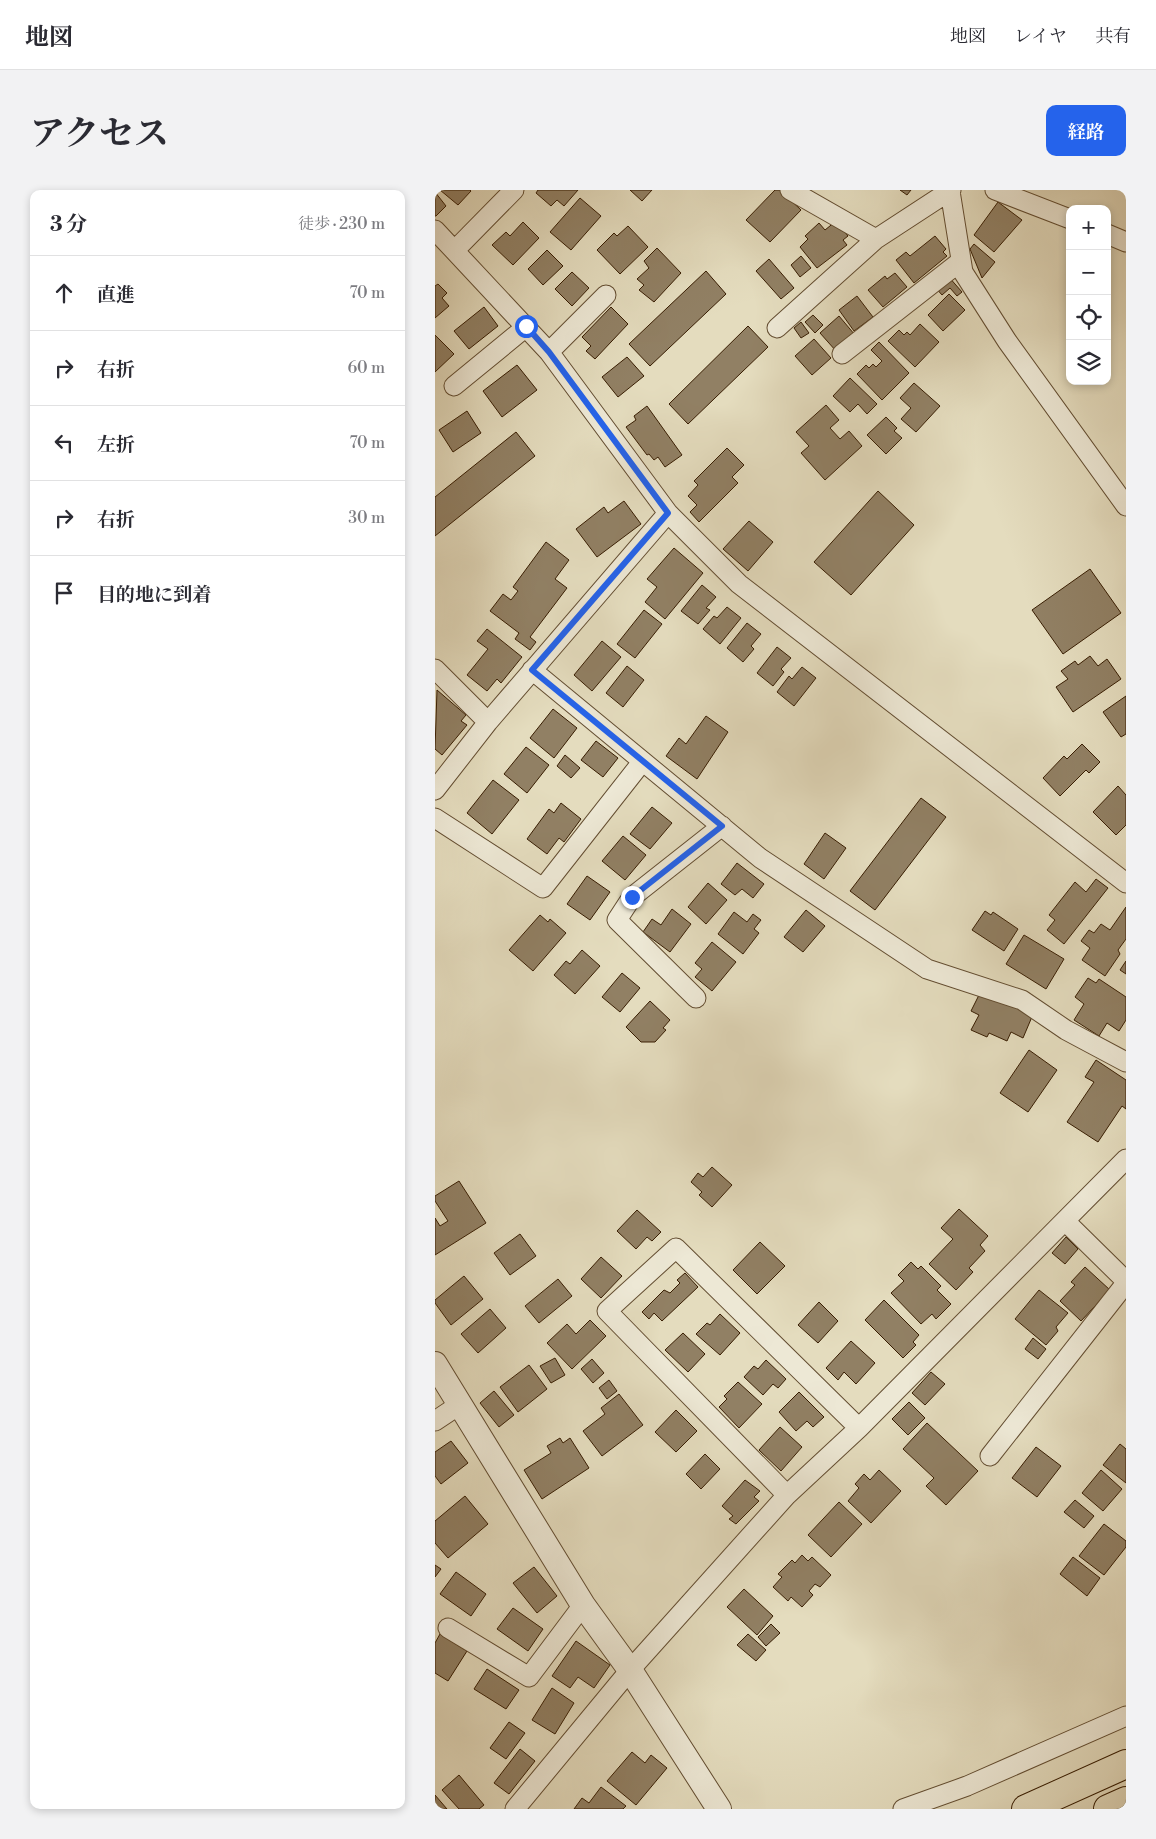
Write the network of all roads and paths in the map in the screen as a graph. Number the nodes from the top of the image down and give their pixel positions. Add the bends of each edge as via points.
1 (515, 190) edge
2 (790, 190) edge
3 (950, 190) edge
4 (995, 190) edge
5 (1066, 218) edge
6 (435, 230) edge
7 (1111, 236) edge
8 (876, 238) junction
9 (1126, 242) edge
10 (455, 250) junction
11 (961, 261) junction
12 (605, 295) dead end
13 (526, 326) junction
14 (777, 328) dead end
15 (549, 352) junction
16 (843, 354) dead end
17 (454, 386) dead end
18 (1126, 506) edge
19 (668, 513) junction
20 (435, 669) edge
21 (532, 670) junction
22 (488, 722) junction
23 (642, 762) junction
24 (435, 790) edge
25 (435, 818) edge
26 (722, 826) junction
27 (1126, 883) edge
28 (696, 998) dead end
29 (1126, 1062) edge
30 (1126, 1159) edge
31 (1066, 1222) junction
32 (1126, 1282) edge
33 (435, 1364) edge
34 (459, 1405) junction
35 (435, 1421) edge
36 (859, 1428) junction
37 (990, 1456) dead end
38 (787, 1495) junction
39 (583, 1605) junction
40 (448, 1628) dead end
41 (630, 1670) junction
42 (1126, 1716) edge
43 (1126, 1764) edge
44 (1126, 1801) edge
45 (515, 1809) edge
46 (719, 1809) edge
47 (903, 1809) edge
48 (1026, 1809) edge
49 (1108, 1809) edge

1 - 10 street
2 - 8 street
3 - 8 street
3 - 11 street
4 - 5 street
6 - 10 street
7 - 9 street
8 - 14 street
10 - 13 street
11 - 16 street
11 - 18 street via 963,272 1007,341
12 - 15 street
13 - 15 street
13 - 17 street
15 - 19 street
19 - 21 street
19 - 27 street via 739,584
20 - 22 street
21 - 22 street
21 - 23 street
22 - 24 street
23 - 25 street via 543,888
23 - 26 street
26 - 28 street via 632,897 617,920
26 - 29 street via 760,858 927,969 1022,1000 1066,1030
30 - 31 street
31 - 32 street
31 - 36 street
32 - 37 street
33 - 34 street
34 - 35 street
34 - 39 street
36 - 38 street
36 - 38 street via 676,1248 607,1311
38 - 41 street
39 - 40 street via 529,1677
39 - 41 street
41 - 45 street
41 - 46 street
42 - 47 street via 967,1786
43 - 48 highway
44 - 49 highway

